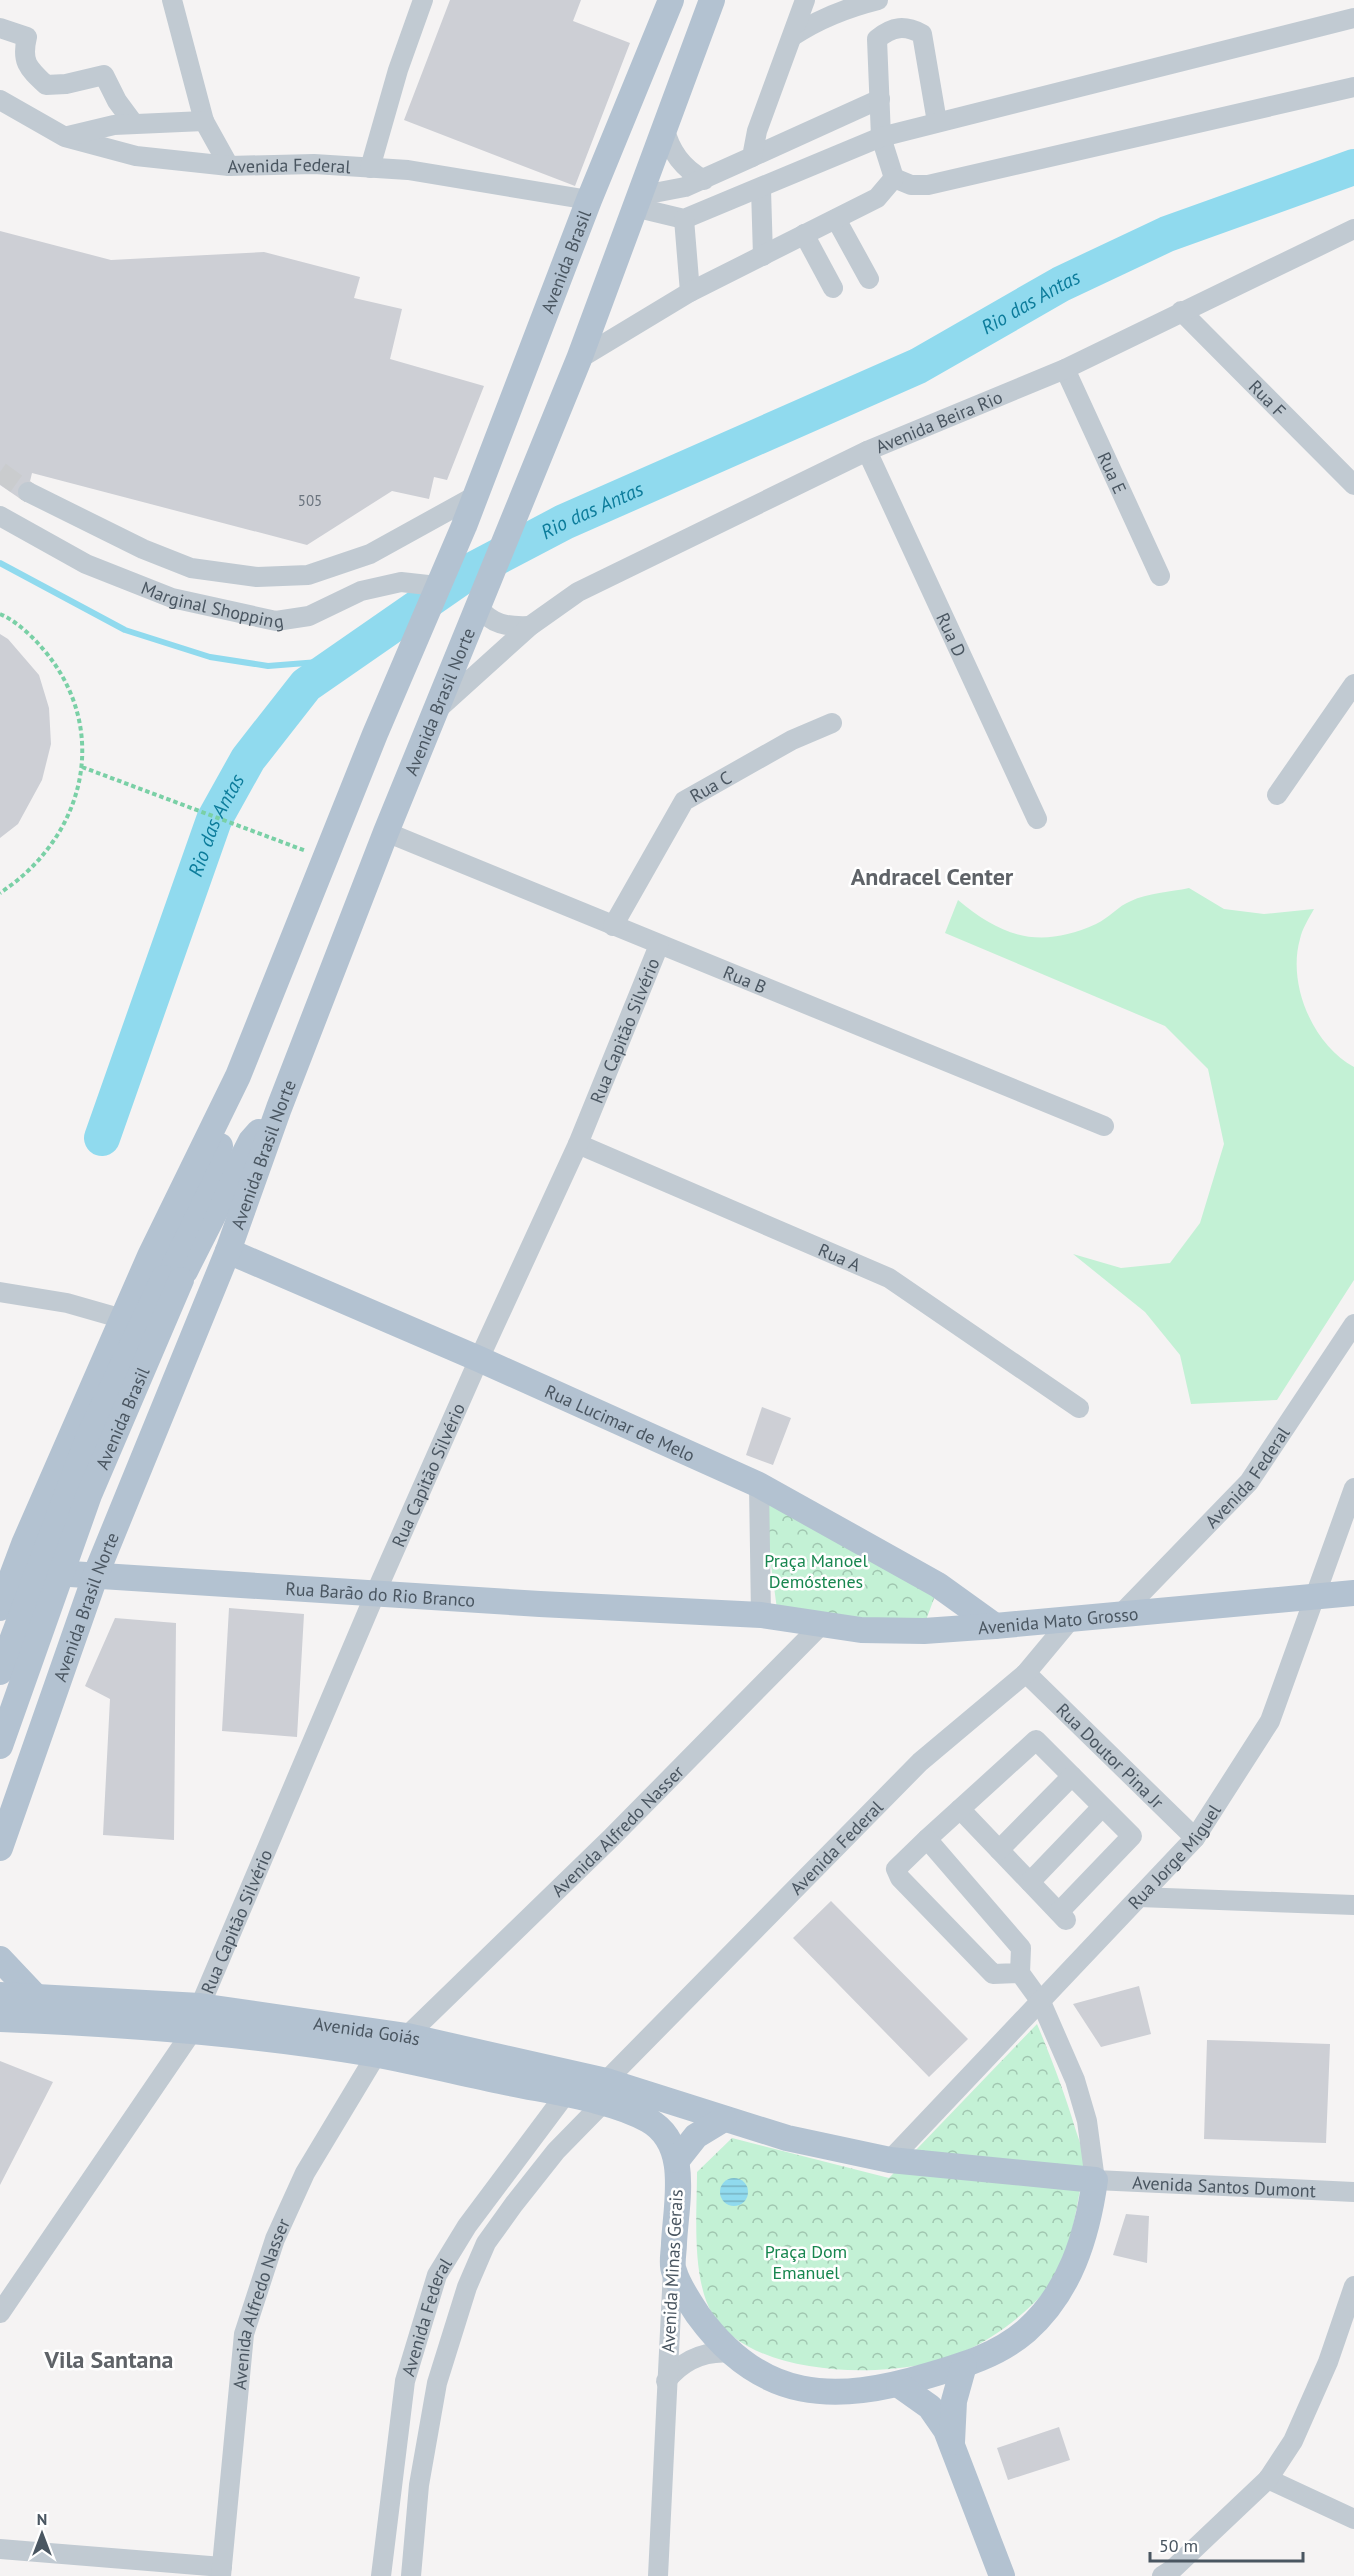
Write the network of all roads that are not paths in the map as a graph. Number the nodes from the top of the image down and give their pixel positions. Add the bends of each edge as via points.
1 (172, 0) edge
2 (423, 0) edge
3 (671, 0) edge
4 (712, 0) edge
5 (805, 0) edge
6 (878, 0) edge
7 (841, 4) edge
8 (1354, 18) edge
9 (0, 28) edge
10 (793, 36) junction
11 (1354, 87) edge
12 (880, 99) junction
13 (0, 100) edge
14 (204, 121) junction
15 (937, 122) junction
16 (134, 124) junction
17 (664, 127) junction
18 (65, 137) junction
19 (881, 137) junction
20 (752, 157) junction
21 (228, 166) junction
22 (370, 168) junction
23 (894, 178) junction
24 (704, 180) junction
25 (761, 189) junction
26 (590, 200) junction
27 (636, 202) junction
28 (684, 219) junction
29 (836, 219) junction
30 (1354, 230) edge
31 (804, 234) junction
32 (763, 256) junction
33 (869, 279) dead end
34 (833, 288) dead end
35 (690, 292) junction
36 (1181, 311) junction
37 (579, 359) junction
38 (1065, 369) junction
39 (867, 451) junction
40 (1354, 485) edge
41 (28, 492) tunnel mouth
42 (475, 496) junction
43 (0, 516) edge
44 (370, 554) junction
45 (1160, 576) dead end
46 (437, 586) junction
47 (361, 591) junction
48 (479, 600) junction
49 (530, 626) junction
50 (1354, 684) edge
51 (438, 709) junction
52 (832, 723) dead end
53 (1277, 795) dead end
54 (1037, 819) dead end
55 (386, 832) junction
56 (613, 926) junction
57 (659, 945) junction
58 (238, 1076) junction
59 (279, 1108) junction
60 (1104, 1126) dead end
61 (578, 1144) junction
62 (228, 1251) junction
63 (174, 1276) junction
64 (0, 1292) edge
65 (123, 1319) junction
66 (1354, 1324) edge
67 (479, 1359) junction
68 (1078, 1408) dead end
69 (759, 1485) junction
70 (1354, 1488) edge
71 (6, 1570) edge
72 (96, 1574) junction
73 (376, 1592) junction
74 (1354, 1593) edge
75 (1314, 1598) junction
76 (0, 1608) edge
77 (761, 1615) junction
78 (1120, 1615) junction
79 (1071, 1619) junction
80 (823, 1623) junction
81 (995, 1626) junction
82 (0, 1672) edge
83 (1026, 1673) junction
84 (0, 1746) edge
85 (1072, 1776) junction
86 (1102, 1807) junction
87 (960, 1809) junction
88 (1195, 1838) junction
89 (927, 1839) junction
90 (0, 1848) edge
91 (999, 1850) junction
92 (1030, 1882) junction
93 (1139, 1897) junction
94 (1354, 1905) edge
95 (0, 1959) edge
96 (1020, 1973) junction
97 (0, 1995) edge
98 (35, 1996) junction
99 (1041, 2002) junction
100 (196, 2018) junction
101 (0, 2019) edge
102 (407, 2036) junction
103 (376, 2055) junction
104 (604, 2092) junction
105 (565, 2095) junction
106 (724, 2119) junction
107 (677, 2160) junction
108 (890, 2160) junction
109 (1095, 2180) junction
110 (1354, 2192) edge
111 (673, 2270) junction
112 (1354, 2286) edge
113 (0, 2313) edge
114 (732, 2353) junction
115 (964, 2365) junction
116 (405, 2380) junction
117 (666, 2381) junction
118 (437, 2383) junction
119 (899, 2385) junction
120 (952, 2443) junction
121 (1268, 2479) junction
122 (1354, 2519) edge
123 (0, 2549) edge
124 (221, 2572) edge
125 (381, 2576) edge
126 (411, 2576) edge
127 (658, 2576) edge
128 (1002, 2576) edge
129 (1162, 2576) edge

1 - 14 street
2 - 22 street
3 - 26 main road, Avenida Brasil
4 - 17 main road
5 - 10 street
6 - 7 street
7 - 10 street
8 - 15 street
9 - 16 street via 27,37 23,54 30,70 46,85 104,75
10 - 20 street
11 - 23 street via 928,184 912,185
12 - 15 street via 878,39 888,30 908,26 922,34
12 - 19 street
12 - 20 street
13 - 18 street, Avenida Federal
14 - 16 street
14 - 21 street
15 - 19 street
16 - 18 street
17 - 24 street via 667,141 681,164
17 - 27 main road
18 - 21 street, Avenida Federal via 136,156
19 - 23 street
19 - 25 street
20 - 24 street
21 - 22 street, Avenida Federal via 314,164
22 - 26 street, Avenida Federal via 408,170
23 - 29 street via 878,198
24 - 27 street
25 - 28 street
25 - 32 street
26 - 42 main road, Avenida Brasil
27 - 28 street
27 - 37 main road
28 - 35 street
29 - 31 street
29 - 33 street
30 - 36 street, Avenida Beira Rio
31 - 32 street
31 - 34 street
32 - 35 street
35 - 37 street
36 - 38 street, Avenida Beira Rio
36 - 40 street, Rua F
37 - 48 main road, Avenida Brasil Norte
38 - 39 street, Avenida Beira Rio
38 - 45 street, Rua E
39 - 49 street, Avenida Beira Rio via 578,592
39 - 54 street, Rua D
41 - 44 street via 191,568 257,577 308,575
42 - 44 street
42 - 46 main road, Avenida Brasil
43 - 47 street, Marginal Shopping via 86,564 172,598 276,621 309,616
44 - 47 street
46 - 47 street, Marginal Shopping via 401,582
46 - 58 main road
48 - 49 street via 496,623
48 - 51 main road, Avenida Brasil Norte
49 - 51 street, Avenida Beira Rio
50 - 53 street
51 - 55 main road, Avenida Brasil Norte
52 - 56 street, Rua C via 792,740 684,801
55 - 56 street, Rua B
55 - 59 main road, Avenida Brasil Norte
56 - 57 street, Rua B
57 - 60 street, Rua B
57 - 61 street, Rua Capitão Silvério
58 - 63 main road, Avenida Brasil via 211,1171
58 - 65 main road
59 - 62 main road, Avenida Brasil Norte
59 - 63 main road, Avenida Brasil via 251,1141
61 - 67 street, Rua Capitão Silvério
61 - 68 street, Rua A via 889,1278
62 - 67 main road, Rua Lucimar de Melo
62 - 72 main road, Avenida Brasil Norte
63 - 82 main road, Avenida Brasil, bridge via 89,1436
63 - 84 main road, Avenida Brasil, bridge via 85,1504
64 - 65 street via 67,1303
65 - 71 main road
66 - 78 street, Avenida Federal via 1249,1482
67 - 69 main road, Rua Lucimar de Melo
67 - 73 street, Rua Capitão Silvério
69 - 77 street
69 - 81 main road, Rua Lucimar de Melo via 938,1585
70 - 75 street, Rua Jorge Miguel
71 - 72 main road, Rua Barão do Rio Branco
71 - 76 main road
72 - 73 main road, Rua Barão do Rio Branco
72 - 90 main road, Avenida Brasil Norte
73 - 77 main road, Rua Barão do Rio Branco
73 - 100 street, Rua Capitão Silvério
74 - 75 main road, Avenida Mato Grosso
75 - 78 main road, Avenida Mato Grosso
75 - 88 street, Rua Jorge Miguel via 1270,1721
77 - 80 main road, Avenida Mato Grosso
78 - 79 main road, Avenida Mato Grosso
79 - 81 main road, Avenida Mato Grosso
79 - 83 street, Avenida Federal
80 - 81 main road, Avenida Mato Grosso via 861,1630
80 - 102 street, Avenida Alfredo Nasser via 611,1839
83 - 88 street, Rua Doutor Pina Jr
83 - 104 street, Avenida Federal via 920,1762
85 - 86 street
85 - 87 street via 1036,1740
85 - 91 street
86 - 92 street
86 - 92 street via 1131,1839 1063,1916
87 - 89 street
87 - 91 street
88 - 93 street, Rua Jorge Miguel
89 - 96 street via 1021,1948
89 - 96 street via 896,1869 900,1878 993,1974
91 - 92 street
93 - 94 street
93 - 99 street, Rua Jorge Miguel
95 - 98 main road
96 - 99 street
97 - 98 main road, Avenida Goiás
98 - 100 main road, Avenida Goiás
99 - 108 street, Rua Jorge Miguel
99 - 109 street via 1075,2080 1087,2121
100 - 101 main road, Avenida Goiás
100 - 102 main road, Avenida Goiás
100 - 103 main road, Avenida Goiás
100 - 113 street, Rua Capitão Silvério
102 - 104 main road, Avenida Goiás
103 - 105 main road, Avenida Goiás
103 - 124 street, Avenida Alfredo Nasser via 305,2173 275,2239 244,2334
104 - 105 main road, Avenida Goiás
104 - 106 main road, Avenida Goiás via 651,2093
104 - 107 main road, Avenida Goiás via 656,2125 670,2142
104 - 118 street, Avenida Federal via 486,2243 466,2287
105 - 116 street, Avenida Federal via 467,2226 437,2275
106 - 107 main road via 696,2136
106 - 108 main road via 787,2138
107 - 111 main road, Avenida Minas Gerais
108 - 109 main road
109 - 110 street, Avenida Santos Dumont
109 - 115 main road via 1091,2209 1072,2272 1049,2306 1025,2332 989,2355
111 - 114 main road via 697,2314
111 - 117 street, Avenida Minas Gerais
112 - 121 street via 1328,2362 1293,2441
114 - 117 street, Avenida Minas Gerais via 692,2358
114 - 119 main road via 769,2380 816,2393
115 - 119 main road
115 - 120 main road via 954,2401
116 - 118 street
116 - 125 street, Avenida Federal
117 - 127 street, Avenida Minas Gerais
118 - 126 street, Avenida Federal via 419,2485
119 - 120 main road via 930,2407
120 - 128 main road
121 - 122 street
121 - 129 street
123 - 124 street

